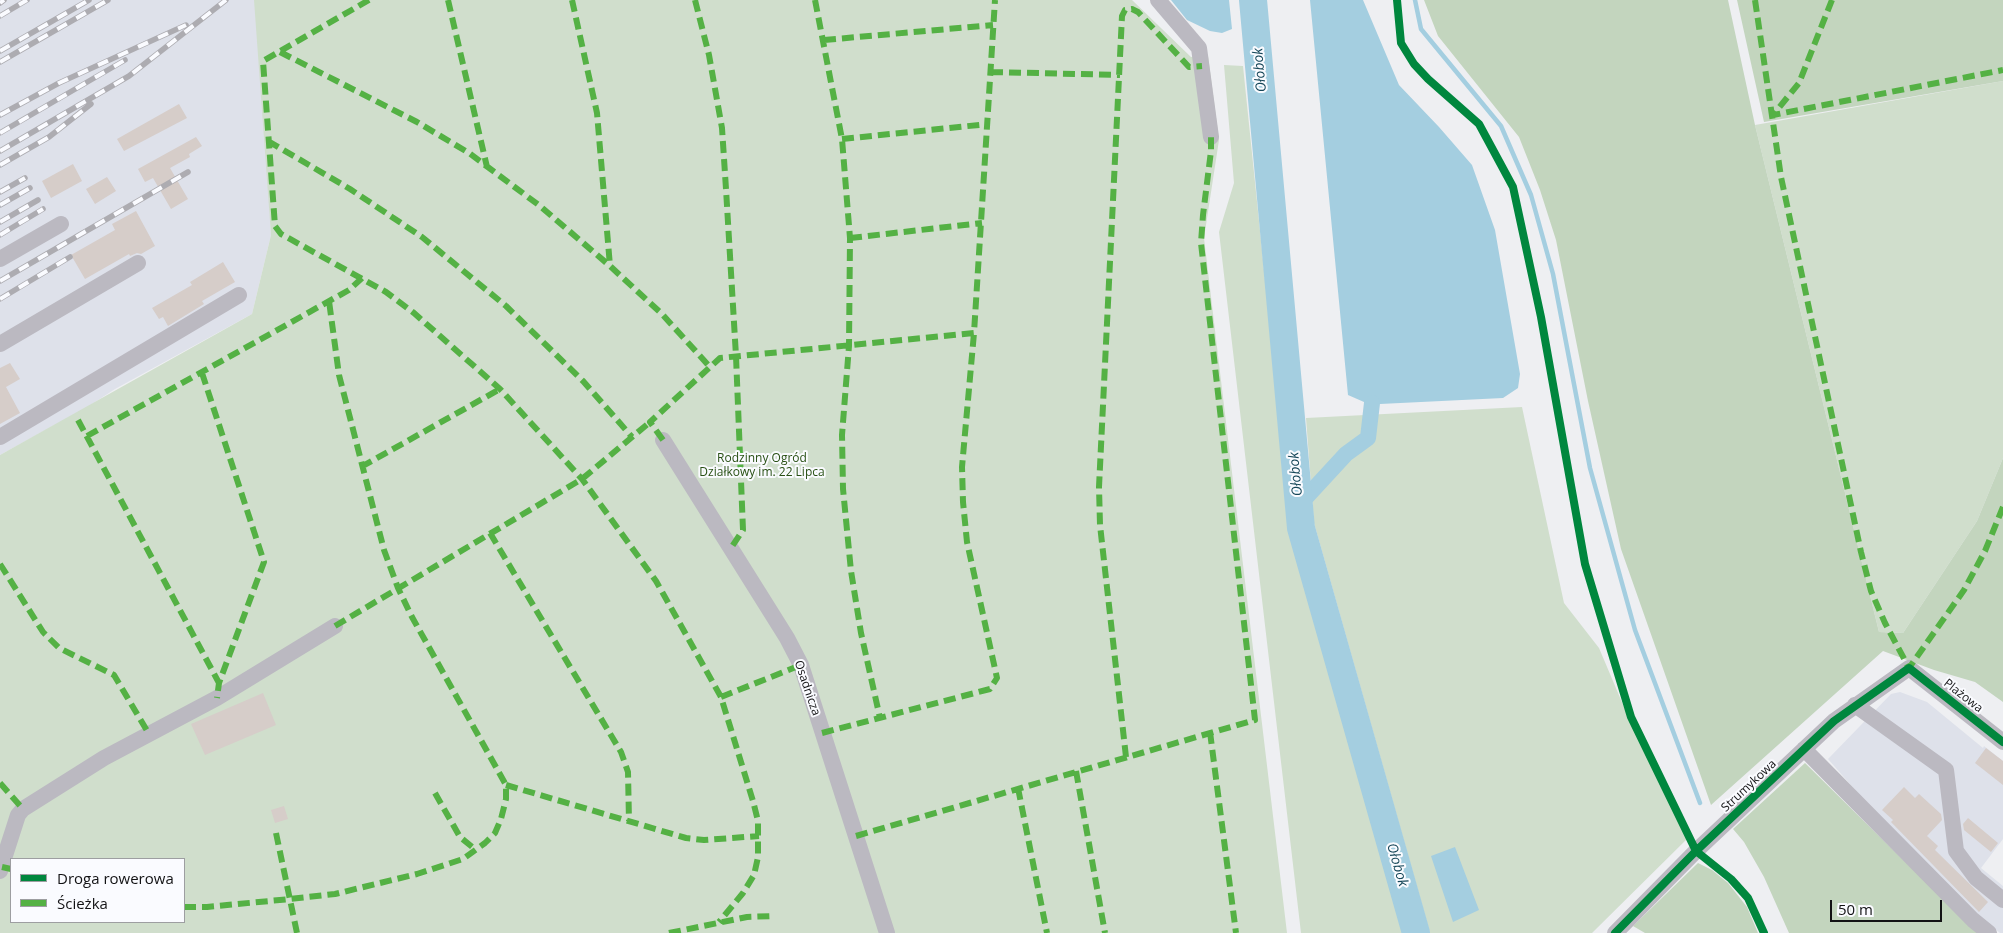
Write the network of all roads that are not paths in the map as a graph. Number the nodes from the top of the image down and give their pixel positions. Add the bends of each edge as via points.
1 (1158, 0) edge
2 (1211, 137) dead end
3 (61, 224) dead end
4 (0, 260) edge
5 (138, 263) dead end
6 (239, 295) dead end
7 (0, 344) edge
8 (0, 437) edge
9 (663, 440) dead end
10 (335, 626) dead end
11 (1909, 668) joint
12 (1855, 705) junction
13 (2003, 742) edge
14 (1804, 749) junction
15 (0, 871) edge
16 (2003, 900) edge
17 (887, 933) edge
18 (1615, 933) edge
19 (1988, 933) edge

1 - 2 street via 1199,48
3 - 4 street
5 - 7 street
6 - 8 street
9 - 17 street, Osadnicza via 787,638 801,666
10 - 15 street via 217,698 104,758 23,809 18,815
11 - 12 street, Strumykowa
11 - 13 street, Plażowa
12 - 14 street, Strumykowa
12 - 16 street via 1946,770 1956,851 1976,878
14 - 18 street, Strumykowa
14 - 19 street

